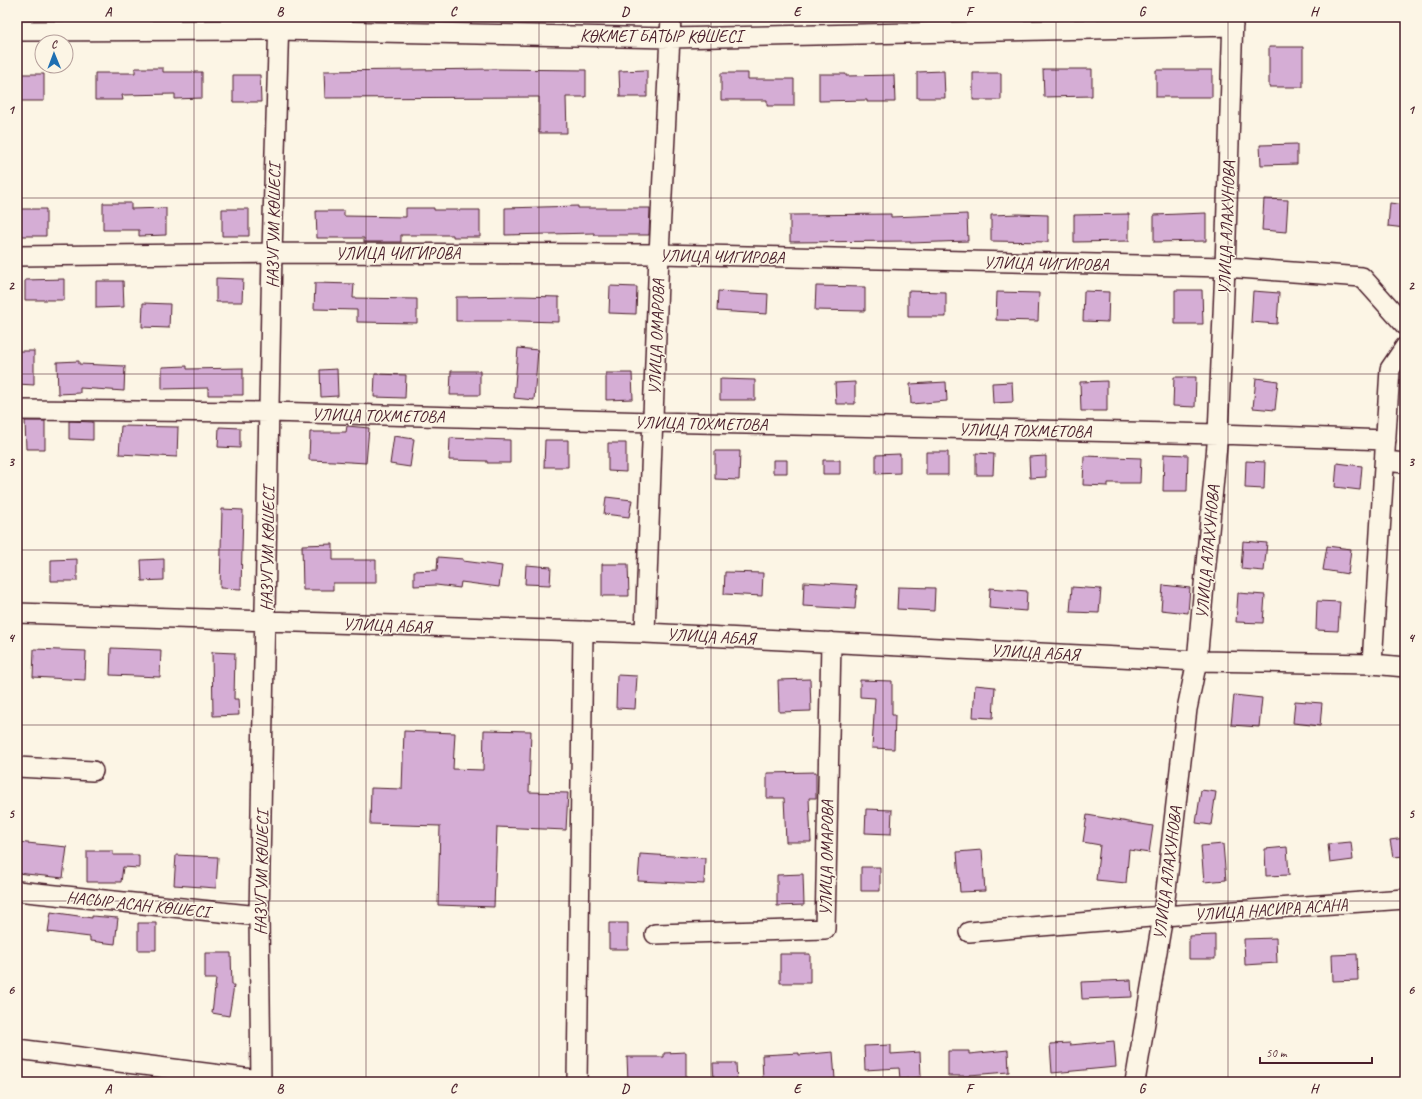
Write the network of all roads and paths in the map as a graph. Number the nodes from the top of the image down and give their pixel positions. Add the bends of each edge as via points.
1 (671, 17) edge
2 (1233, 21) edge
3 (278, 23) edge
4 (17, 32) edge
5 (670, 38) junction
6 (272, 253) junction
7 (659, 254) junction
8 (17, 256) edge
9 (1226, 267) junction
10 (1405, 324) edge
11 (1405, 347) edge
12 (17, 410) edge
13 (269, 412) junction
14 (652, 422) junction
15 (1218, 434) junction
16 (1386, 440) junction
17 (1384, 461) junction
18 (1405, 463) edge
19 (17, 613) edge
20 (265, 621) junction
21 (582, 631) junction
22 (645, 633) junction
23 (831, 642) junction
24 (1197, 661) junction
25 (1372, 664) junction
26 (1405, 667) edge
27 (17, 767) edge
28 (94, 771) dead end
29 (17, 891) edge
30 (1405, 899) edge
31 (260, 916) junction
32 (1163, 916) junction
33 (969, 932) dead end
34 (655, 934) dead end
35 (17, 1048) edge
36 (261, 1081) edge
37 (577, 1082) edge
38 (1135, 1082) edge

1 - 5 street, УЛИЦА ОМАРОВА
2 - 5 street, КӨКМЕТ БАТЫР КӨШЕСІ
2 - 9 street, УЛИЦА АЛАХУНОВА
3 - 4 street, КӨКМЕТ БАТЫР КӨШЕСІ
3 - 5 street, КӨКМЕТ БАТЫР КӨШЕСІ
3 - 6 street, НАЗУГУМ КӨШЕСІ
5 - 7 street, УЛИЦА ОМАРОВА
6 - 7 street, УЛИЦА ЧИГИРОВА
6 - 8 street, УЛИЦА ЧИГИРОВА
6 - 13 street, НАЗУГУМ КӨШЕСІ
7 - 9 street, УЛИЦА ЧИГИРОВА
7 - 14 street, УЛИЦА ОМАРОВА
9 - 10 street, УЛИЦА ЧИГИРОВА via 1362,277
9 - 15 street, УЛИЦА АЛАХУНОВА
11 - 16 street via 1390,369
12 - 13 street, УЛИЦА ТОХМЕТОВА
13 - 14 street, УЛИЦА ТОХМЕТОВА
13 - 20 street, НАЗУГУМ КӨШЕСІ
14 - 15 street, УЛИЦА ТОХМЕТОВА
14 - 22 street, УЛИЦА ОМАРОВА
15 - 16 street, УЛИЦА ТОХМЕТОВА
15 - 24 street, УЛИЦА АЛАХУНОВА
16 - 17 street
17 - 18 street
17 - 25 street
19 - 20 street, УЛИЦА АБАЯ
20 - 21 street, УЛИЦА АБАЯ
20 - 31 street, НАЗУГУМ КӨШЕСІ
21 - 22 street, УЛИЦА АБАЯ
21 - 37 street
22 - 23 street, УЛИЦА АБАЯ
23 - 24 street, УЛИЦА АБАЯ
23 - 34 street, УЛИЦА ОМАРОВА via 825,929
24 - 25 street, УЛИЦА АБАЯ
24 - 32 street, УЛИЦА АЛАХУНОВА via 1187,709
25 - 26 street, УЛИЦА АБАЯ
27 - 28 street
29 - 31 street, НАСЫР АСАН КӨШЕСІ
30 - 32 street, УЛИЦА НАСИРА АСАНА
31 - 36 street, НАЗУГУМ КӨШЕСІ
32 - 33 street, УЛИЦА НАСИРА АСАНА
32 - 38 street, УЛИЦА АЛАХУНОВА
35 - 36 street

